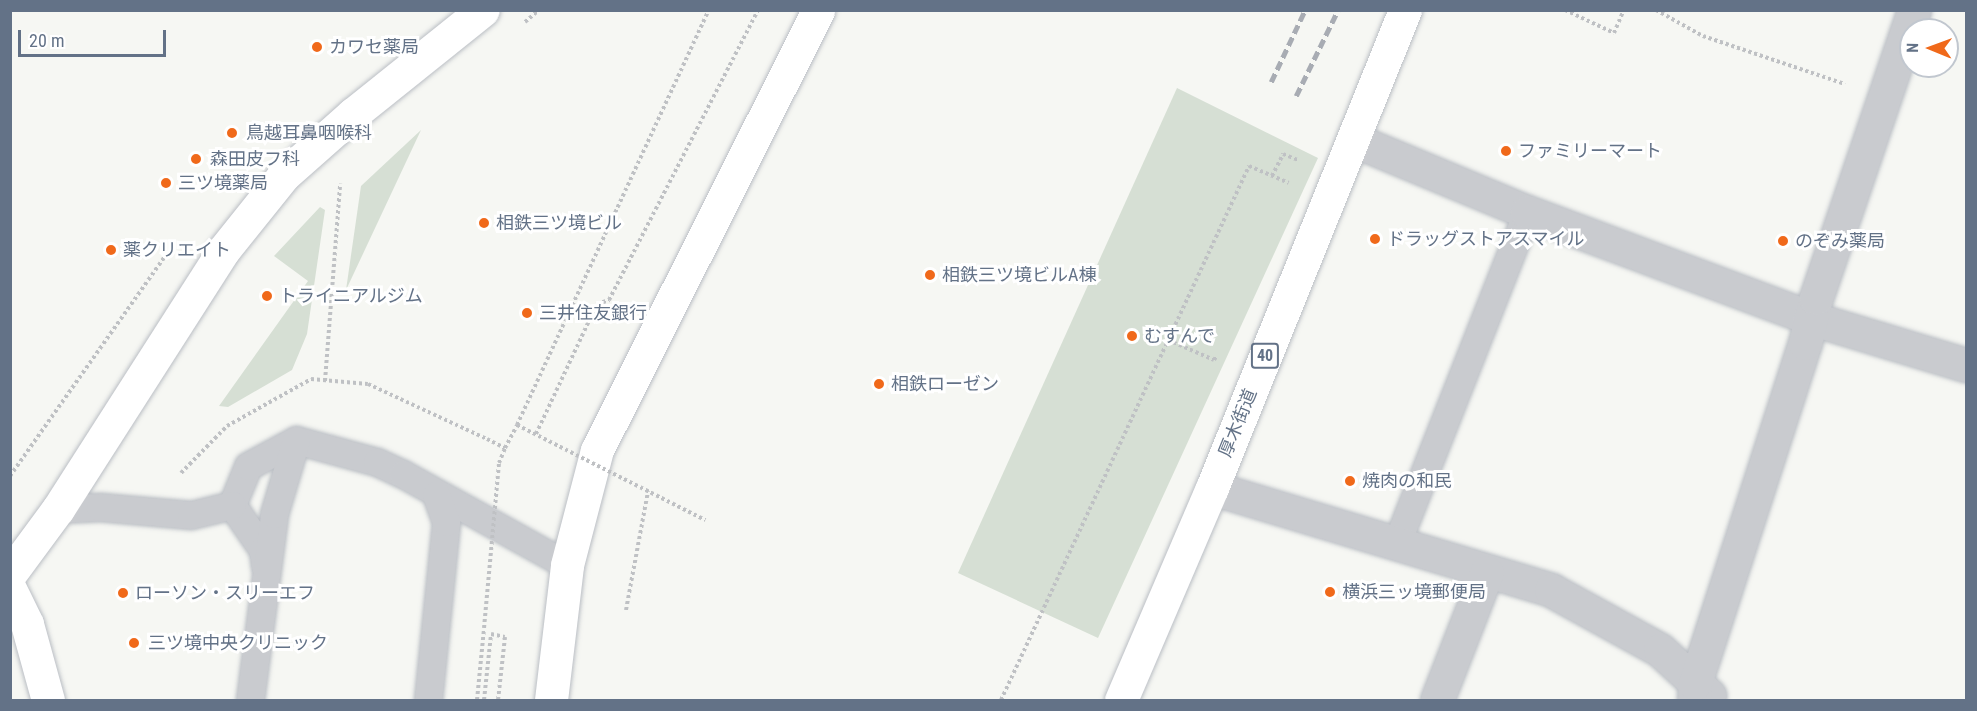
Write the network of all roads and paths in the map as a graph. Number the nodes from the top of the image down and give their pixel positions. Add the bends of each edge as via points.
1 (483, 10) edge
2 (708, 10) edge
3 (758, 10) edge
4 (818, 10) edge
5 (1405, 10) edge
6 (1565, 10) edge
7 (1624, 10) edge
8 (1656, 10) edge
9 (1914, 10) edge
10 (1883, 96) junction
11 (1354, 140) junction
12 (1302, 151) dead end
13 (340, 173) dead end
14 (1272, 176) junction
15 (1290, 184) dead end
16 (1527, 212) junction
17 (1810, 318) junction
18 (1168, 340) junction
19 (1218, 353) dead end
20 (1966, 365) edge
21 (325, 381) dead end
22 (368, 384) dead end
23 (517, 424) junction
24 (536, 434) junction
25 (296, 440) junction
26 (506, 448) junction
27 (1212, 488) junction
28 (648, 491) junction
29 (436, 495) junction
30 (232, 505) junction
31 (58, 509) junction
32 (705, 520) dead end
33 (1396, 545) junction
34 (567, 565) junction
35 (265, 569) junction
36 (1487, 572) junction
37 (10, 574) edge
38 (10, 589) edge
39 (626, 610) dead end
40 (1701, 695) edge
41 (48, 700) edge
42 (250, 700) edge
43 (428, 700) edge
44 (477, 700) edge
45 (484, 700) edge
46 (498, 700) edge
47 (551, 700) edge
48 (1001, 700) edge
49 (1121, 700) edge
50 (1437, 700) edge

1 - 31 street via 353,114 284,176 223,251
2 - 23 path
3 - 24 path via 609,300 597,304
4 - 34 street via 597,450
5 - 11 street, 厚木街道 / 40
6 - 7 path via 1614,33
8 - 10 path via 1703,36
9 - 10 street
10 - 17 street
11 - 16 street
11 - 27 street, 厚木街道 / 40
12 - 14 path via 1298,160 1283,154
13 - 21 path
14 - 15 path
14 - 18 path via 1249,166
16 - 17 street
16 - 33 lane
17 - 20 street
17 - 40 street
18 - 19 path via 1214,360
18 - 48 path
22 - 26 path, bridge
23 - 24 path, bridge
23 - 26 path, bridge
24 - 28 path, bridge
25 - 29 lane via 377,462
25 - 30 lane via 248,466
25 - 35 lane via 274,514
26 - 44 path, bridge via 499,462
27 - 33 street
27 - 49 street, 厚木街道 / 40
28 - 32 path, bridge
28 - 39 path
29 - 34 lane
29 - 43 lane via 446,522
30 - 31 lane via 191,515 100,507
30 - 35 lane via 263,550
31 - 37 street
33 - 36 street
34 - 47 street
35 - 42 lane
36 - 40 street via 1551,590 1660,650
36 - 50 street
38 - 41 street via 27,624
45 - 46 path via 491,634 505,637

